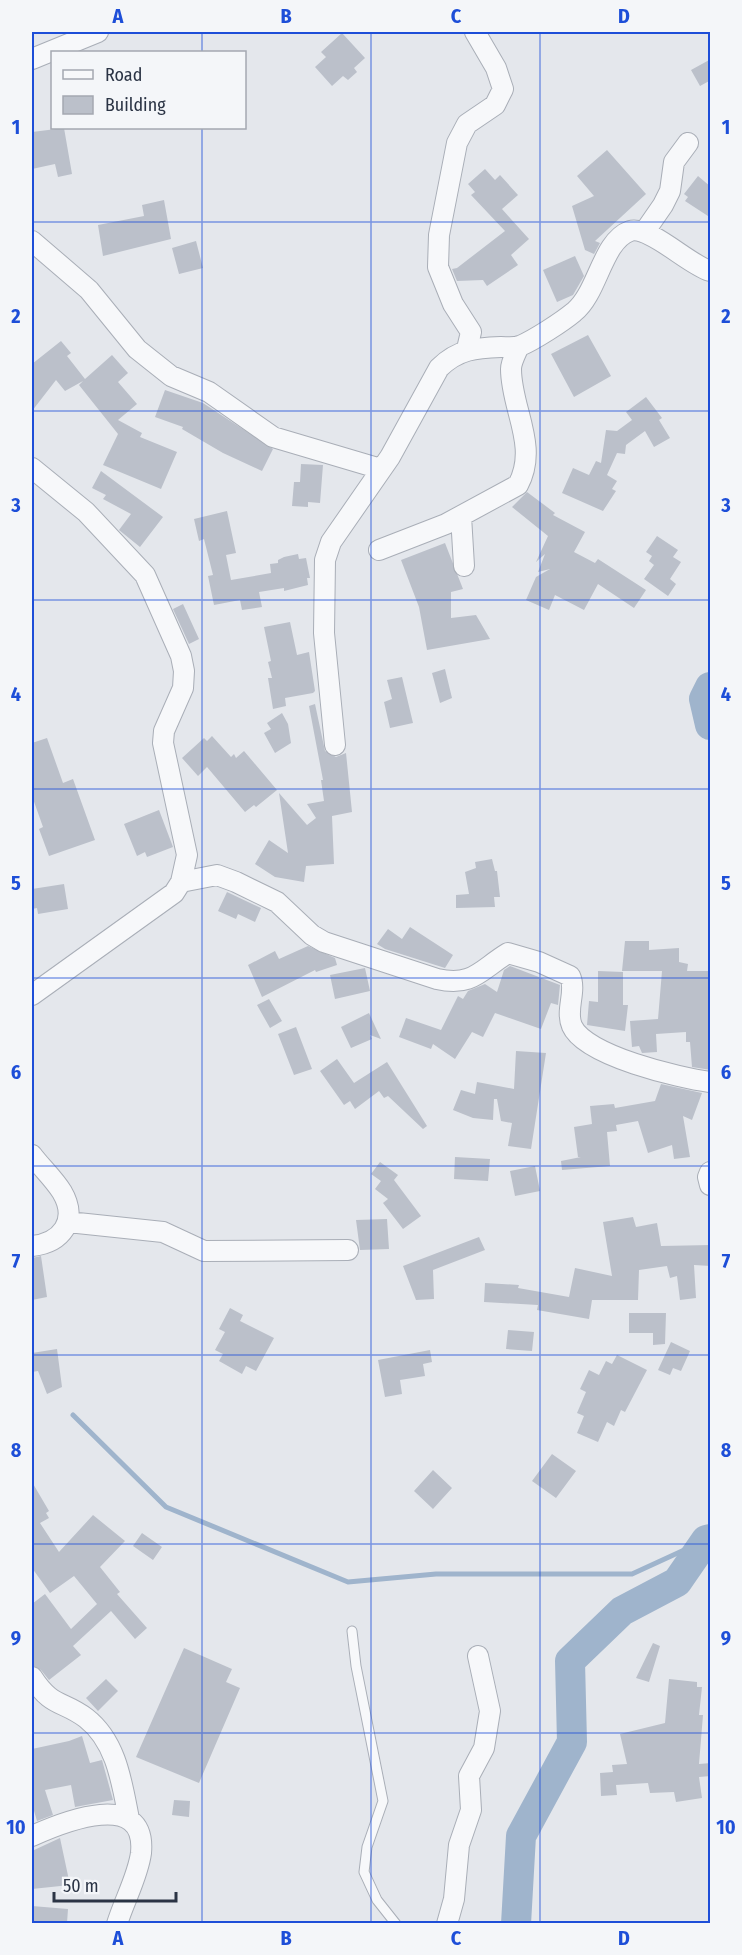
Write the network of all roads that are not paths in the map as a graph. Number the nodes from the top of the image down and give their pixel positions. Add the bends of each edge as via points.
1 (98, 32) edge
2 (475, 32) edge
3 (51, 51) edge
4 (52, 51) edge
5 (32, 59) edge
6 (688, 143) dead end
7 (645, 231) junction
8 (35, 250) edge
9 (711, 271) edge
10 (519, 346) junction
11 (467, 349) junction
12 (32, 468) edge
13 (381, 469) junction
14 (461, 516) junction
15 (379, 550) dead end
16 (465, 566) dead end
17 (335, 745) dead end
18 (181, 882) junction
19 (32, 995) edge
20 (711, 1082) edge
21 (32, 1155) edge
22 (711, 1172) edge
23 (711, 1185) edge
24 (68, 1222) junction
25 (32, 1246) edge
26 (348, 1250) dead end
27 (352, 1631) dead end
28 (478, 1656) dead end
29 (32, 1677) edge
30 (129, 1819) junction
31 (32, 1836) edge
32 (117, 1923) edge
33 (396, 1923) edge
34 (447, 1923) edge

1 - 4 street
2 - 11 street via 503,89 495,105 468,124 457,143 439,235 438,267 453,304 471,332
3 - 5 street
6 - 7 street via 674,162 670,191
7 - 9 street
7 - 10 street via 631,231 613,242 576,312
8 - 13 street via 89,290 137,349 171,376 209,392 273,437
10 - 11 street
10 - 14 street via 511,367 525,432 522,478 513,490
11 - 13 street via 448,358 439,368
12 - 18 street via 86,512 145,575 181,656 183,688 164,731 163,743 187,855
13 - 17 street via 331,542 326,560 324,633
14 - 15 street
14 - 16 street
18 - 19 street via 174,893
18 - 20 street via 223,876 277,902 324,942 437,979 453,982 473,978 508,953 539,962 570,976 569,1019 576,1034 591,1044 671,1074
21 - 24 street via 62,1193
22 - 23 street
24 - 25 street via 55,1240
24 - 26 street via 163,1232 204,1251
27 - 33 lane via 383,1802 366,1847 364,1872 377,1900
28 - 34 street via 490,1711 484,1748 469,1776 471,1810 459,1845 454,1899
29 - 30 street via 45,1696 85,1717 106,1741 117,1762
30 - 31 street via 95,1815 60,1823
30 - 32 street via 140,1831 141,1855

